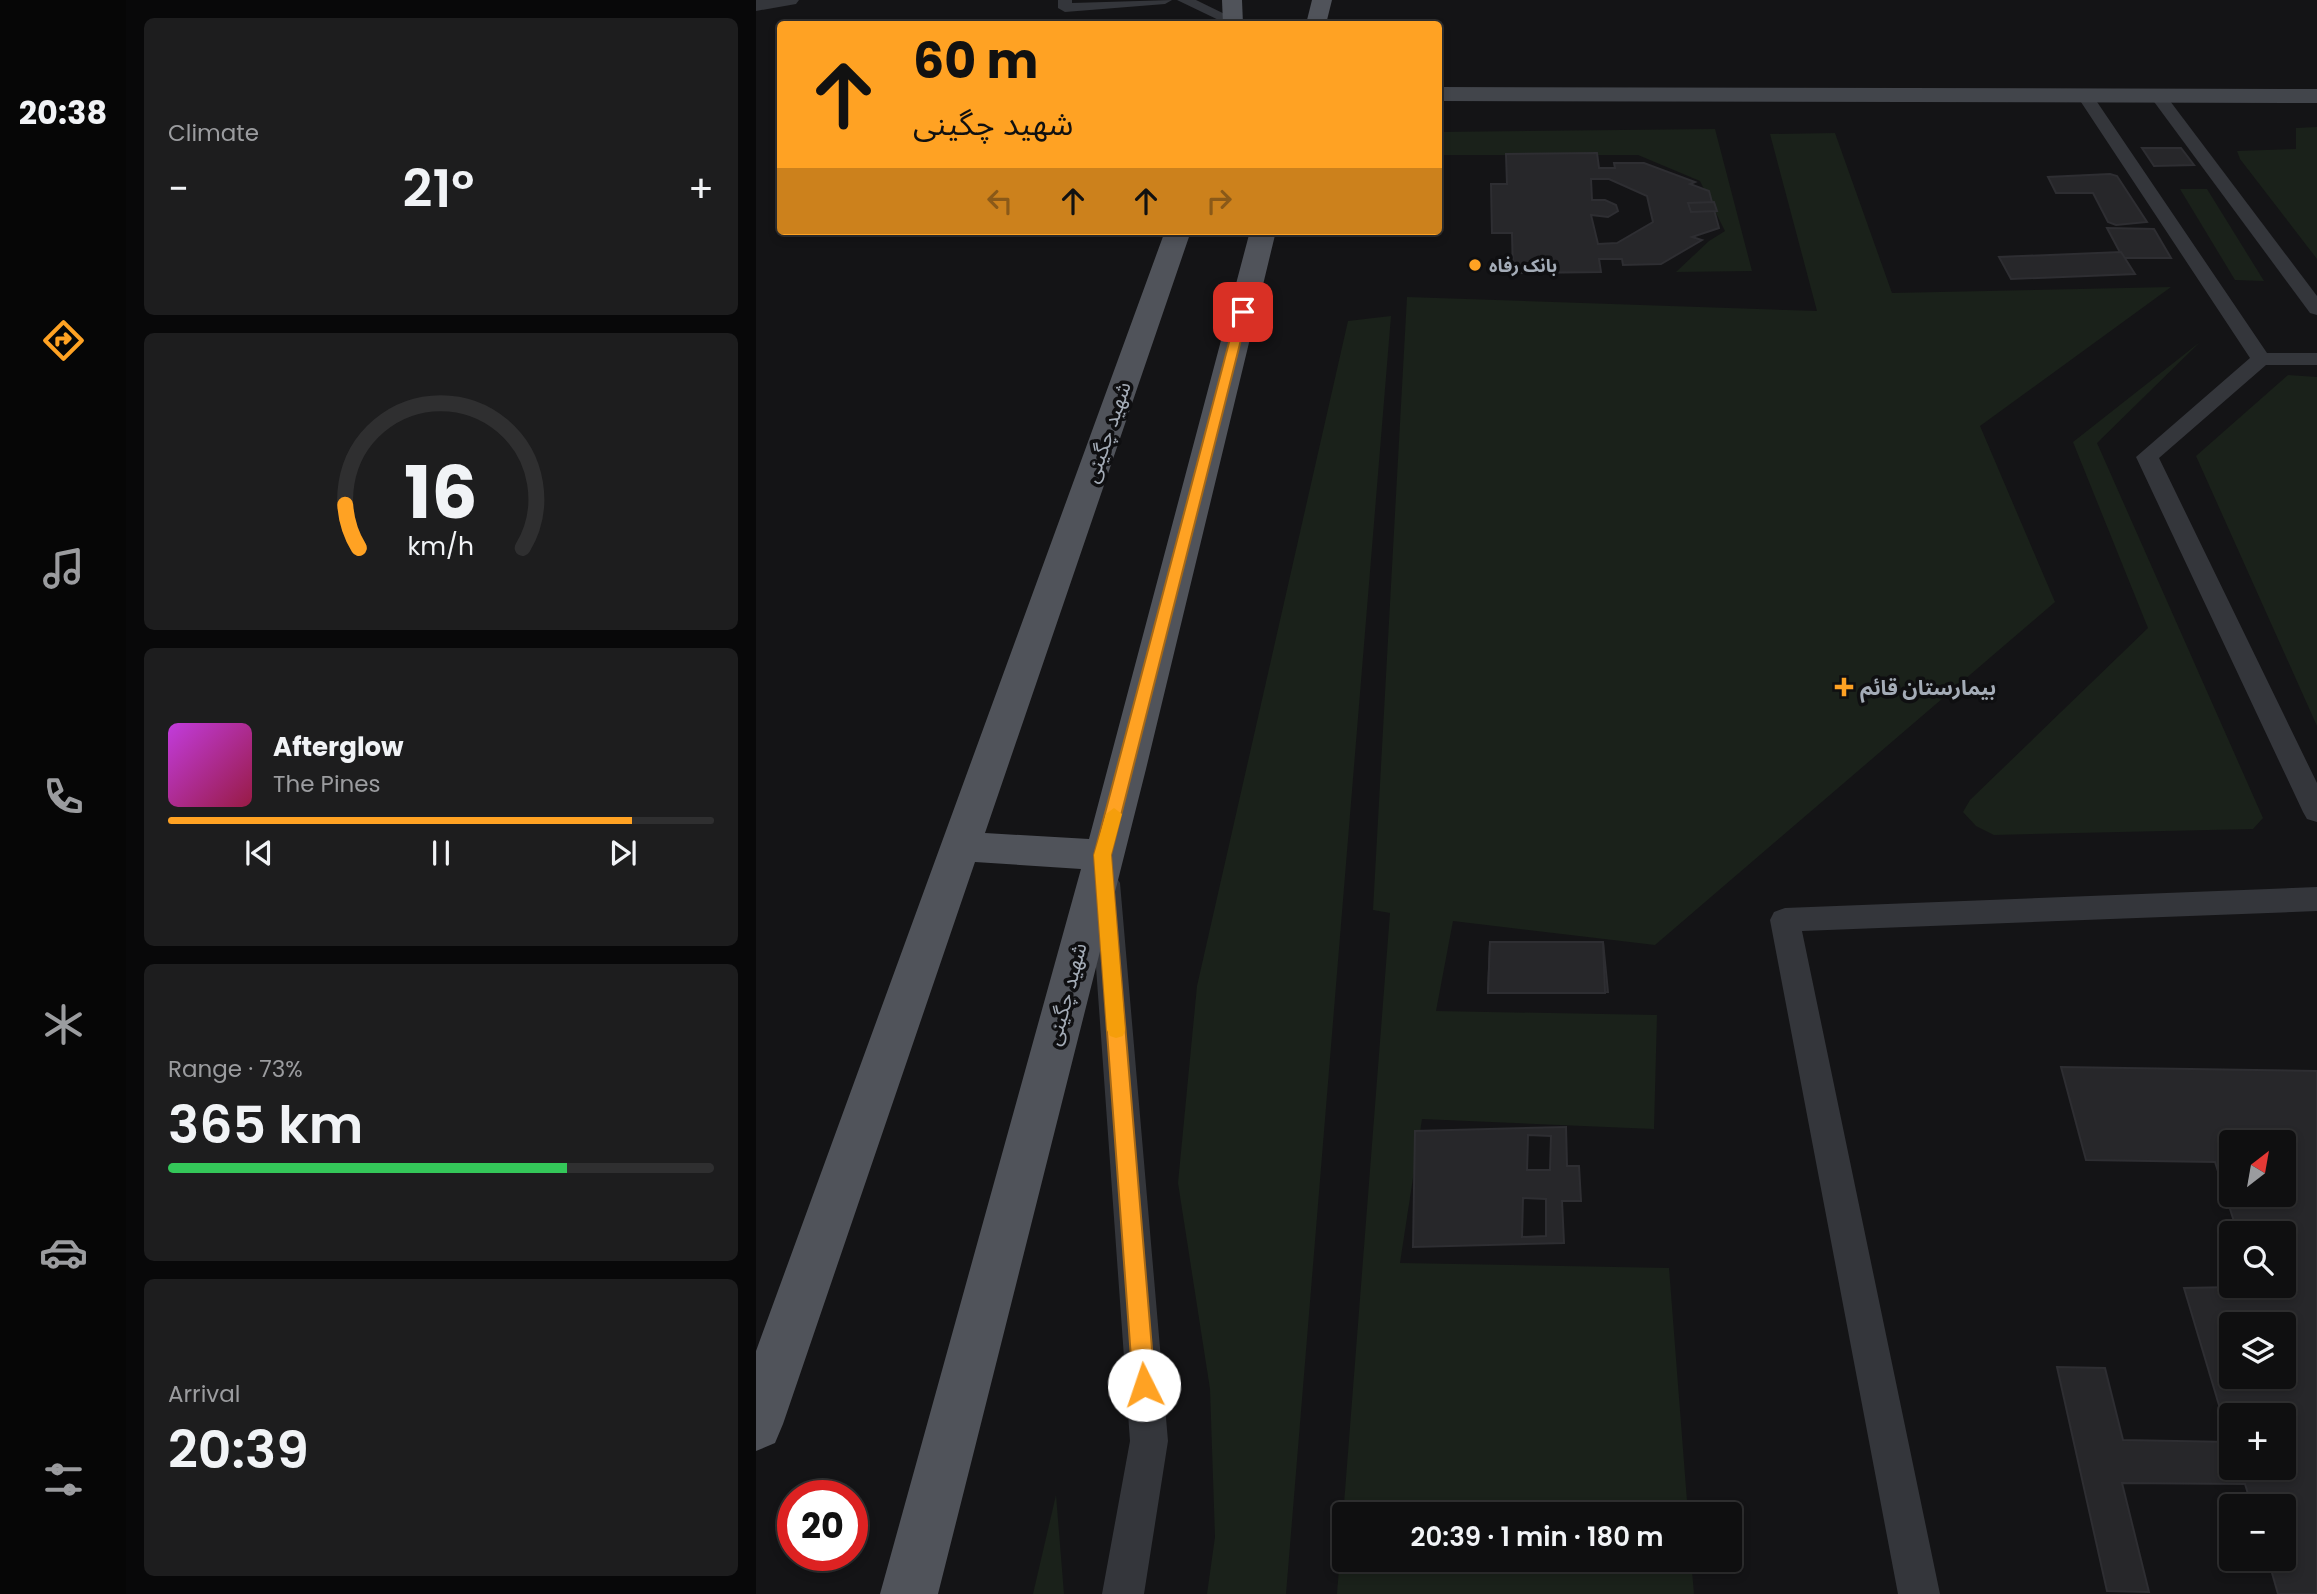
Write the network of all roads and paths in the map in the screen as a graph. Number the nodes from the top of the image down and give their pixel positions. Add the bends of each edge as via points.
1 (789, 0) edge
2 (1065, 0) edge
3 (1165, 0) edge
4 (1184, 0) edge
5 (1232, 0) edge
6 (1322, 0) edge
7 (756, 5) edge
8 (1230, 21) edge
9 (1234, 21) edge
10 (1317, 21) edge
11 (1442, 94) edge
12 (2085, 96) junction
13 (2158, 96) junction
14 (2317, 96) edge
15 (1177, 235) edge
16 (1262, 235) edge
17 (2314, 302) edge
18 (2261, 359) junction
19 (2317, 359) edge
20 (2317, 812) edge
21 (961, 846) junction
22 (1103, 855) junction
23 (2317, 899) edge
24 (756, 1424) edge
25 (909, 1594) edge
26 (1122, 1594) edge
27 (1919, 1594) edge

1 - 7 street
2 - 3 lane via 1065,8
4 - 8 lane
5 - 9 main road
6 - 10 main road
11 - 12 street
12 - 13 street
12 - 18 lane
13 - 14 street
13 - 17 lane
15 - 21 main road, شهید چگینی
16 - 22 main road, شهید چگینی
18 - 19 lane
18 - 20 lane via 2147,457
21 - 22 main road
21 - 24 main road, شهید چگینی
22 - 25 main road, شهید چگینی
22 - 26 lane via 1149,1441
23 - 27 lane via 1785,920

